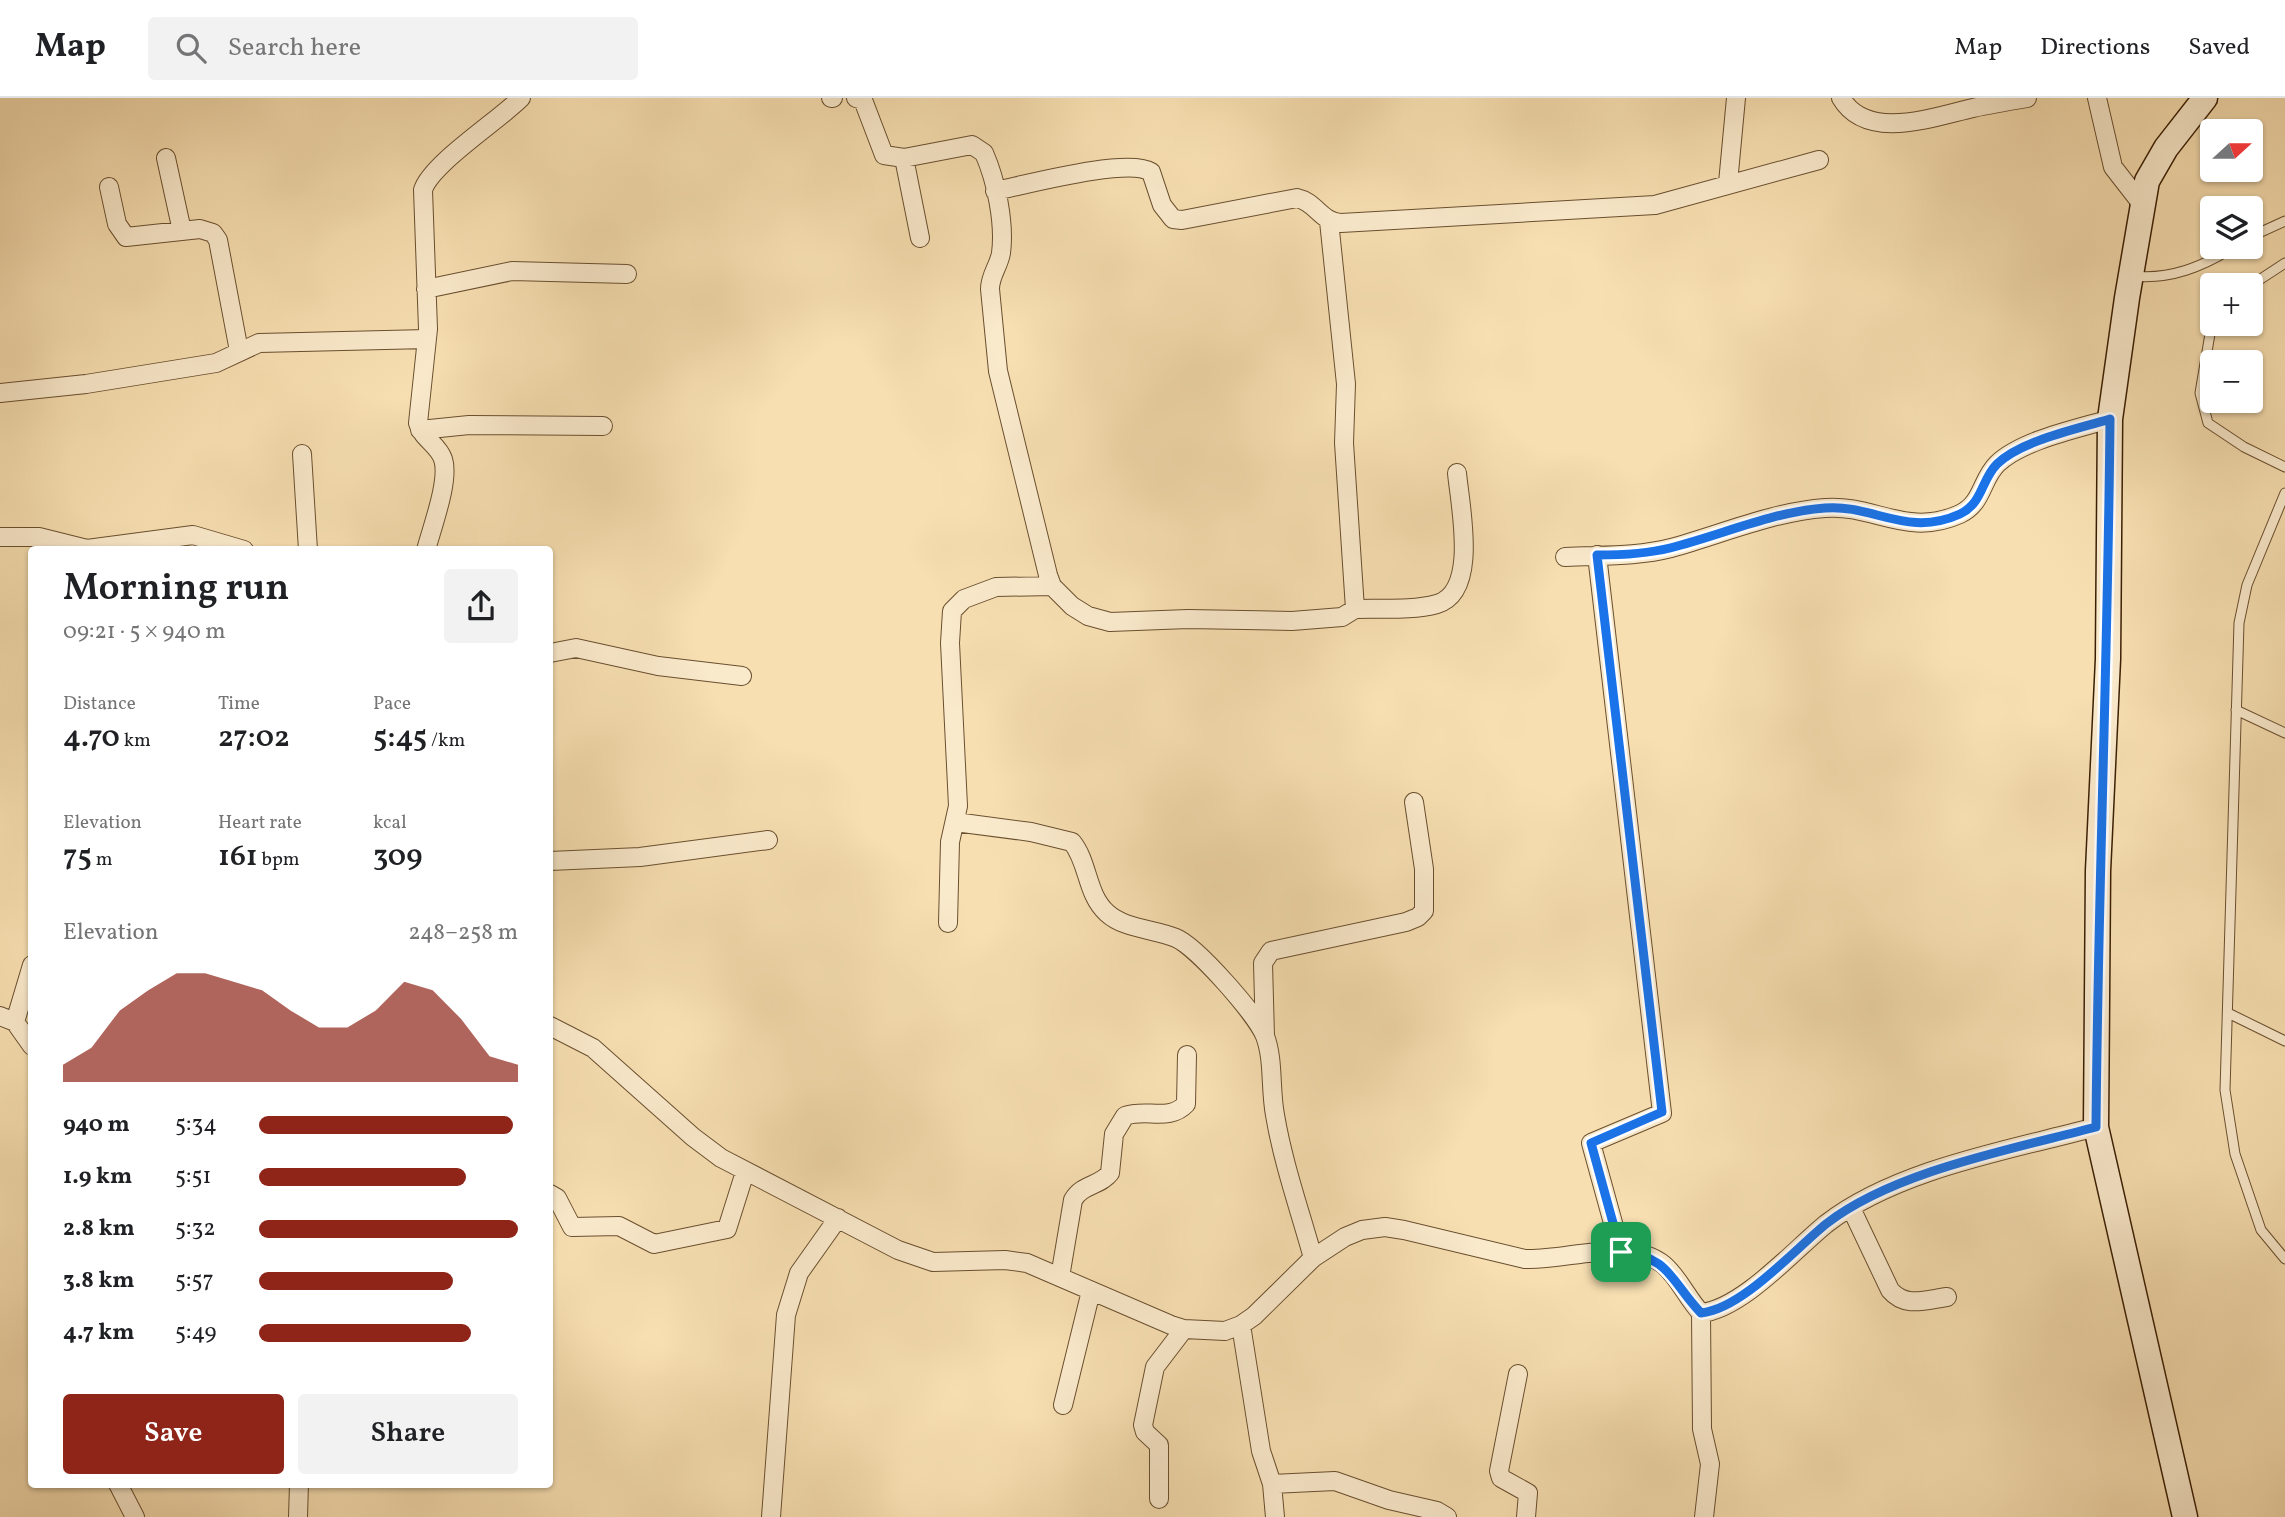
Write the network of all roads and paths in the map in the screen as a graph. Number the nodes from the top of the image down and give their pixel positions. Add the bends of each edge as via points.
1 (521, 98) edge
2 (856, 98) edge
3 (1736, 98) edge
4 (1840, 98) edge
5 (2027, 98) edge
6 (2097, 98) edge
7 (2205, 98) edge
8 (166, 158) dead end
9 (904, 158) junction
10 (1819, 160) dead end
11 (1728, 183) junction
12 (109, 187) dead end
13 (995, 191) junction
14 (2141, 203) junction
15 (1329, 221) junction
16 (2285, 221) edge
17 (2263, 231) edge
18 (181, 232) junction
19 (920, 238) dead end
20 (2212, 259) edge
21 (2285, 263) edge
22 (627, 274) dead end
23 (2130, 276) junction
24 (2263, 277) edge
25 (426, 289) junction
26 (2210, 336) edge
27 (427, 339) junction
28 (239, 351) junction
29 (0, 393) edge
30 (2110, 419) junction
31 (603, 426) dead end
32 (420, 430) junction
33 (302, 454) dead end
34 (2285, 467) edge
35 (1457, 473) dead end
36 (2285, 493) edge
37 (0, 536) edge
38 (65, 546) edge
39 (112, 546) edge
40 (230, 546) edge
41 (308, 546) edge
42 (427, 546) edge
43 (1597, 555) junction
44 (1565, 557) dead end
45 (1052, 586) junction
46 (1354, 609) junction
47 (553, 652) edge
48 (742, 676) dead end
49 (2236, 710) junction
50 (2285, 733) edge
51 (1414, 802) dead end
52 (955, 822) junction
53 (768, 840) dead end
54 (553, 861) edge
55 (948, 923) dead end
56 (28, 974) edge
57 (2228, 1013) junction
58 (8, 1019) edge
59 (553, 1028) edge
60 (1265, 1036) junction
61 (2285, 1041) edge
62 (28, 1042) edge
63 (1187, 1055) dead end
64 (2096, 1127) junction
65 (745, 1172) junction
66 (553, 1196) edge
67 (1851, 1208) junction
68 (838, 1218) junction
69 (1621, 1252) junction
70 (1313, 1258) junction
71 (2285, 1259) edge
72 (1060, 1277) junction
73 (1091, 1291) junction
74 (1947, 1297) dead end
75 (1701, 1313) junction
76 (1241, 1325) junction
77 (1184, 1329) junction
78 (1518, 1374) dead end
79 (1063, 1405) dead end
80 (1272, 1484) junction
81 (120, 1488) edge
82 (299, 1488) edge
83 (1159, 1499) dead end
84 (135, 1517) edge
85 (298, 1517) edge
86 (771, 1517) edge
87 (1275, 1517) edge
88 (1447, 1517) edge
89 (1526, 1517) edge
90 (1704, 1517) edge
91 (2185, 1517) edge

1 - 25 street via 426,180
2 - 9 street via 868,108 884,155
3 - 11 street
4 - 5 street via 1849,111 1883,123
6 - 14 street via 2113,167
7 - 14 street via 2166,148 2147,181
8 - 18 street
9 - 13 street via 957,146 980,148
9 - 19 street
10 - 11 street
11 - 15 street via 1643,206
12 - 18 street via 117,225 126,237
13 - 15 street via 1136,167 1151,172 1161,205 1173,219 1297,198
13 - 45 street via 1001,252 990,276 990,289 998,371
14 - 23 street
15 - 46 street via 1346,384 1344,443
16 - 17 lane
18 - 28 street via 208,230 218,240
20 - 23 lane via 2164,276
21 - 24 lane
22 - 25 street via 512,271
23 - 30 street
25 - 27 street
26 - 34 lane via 2200,393 2208,423
27 - 28 street via 259,343
27 - 32 street
28 - 29 street via 216,363
30 - 43 street via 2044,439 1999,462 1972,507 1943,519 1898,522 1828,508 1800,511 1670,548
30 - 64 street
31 - 32 street via 469,425
32 - 42 street via 443,458 445,471
33 - 41 street
35 - 46 street via 1463,572 1457,589 1439,603
36 - 49 lane via 2247,585 2239,623
37 - 38 street via 39,537
39 - 40 street via 193,535
43 - 44 street
43 - 69 street via 1662,1112 1591,1143
45 - 46 street via 1088,616 1110,622 1292,621 1342,617
45 - 52 street via 996,587 964,599 952,611
47 - 48 street via 576,648 658,666
49 - 50 lane
49 - 57 lane
51 - 60 street via 1424,870 1424,911 1406,922 1271,951 1263,963
52 - 55 street via 949,852
52 - 60 street via 1072,842 1090,890 1107,913 1194,948
53 - 54 street via 640,857
56 - 58 street
57 - 61 lane
57 - 71 lane via 2225,1090 2235,1154 2261,1230
58 - 62 street
59 - 65 street via 593,1048 693,1137
60 - 70 street via 1278,1132
63 - 72 street via 1186,1104 1168,1115 1125,1116 1114,1134 1107,1178 1086,1186 1073,1200
64 - 67 street via 1957,1165 1873,1195
64 - 91 street
65 - 66 street via 727,1228 654,1244 618,1226 572,1227
65 - 68 street
67 - 74 street via 1897,1299 1909,1303
67 - 75 street via 1742,1295
68 - 72 street via 916,1258 1015,1261
68 - 86 street via 799,1273 786,1315
69 - 70 street via 1525,1259 1385,1227 1345,1237
69 - 75 street via 1649,1256 1664,1265
70 - 76 street
72 - 73 street
73 - 77 street
73 - 79 street
75 - 90 street via 1702,1421 1710,1464
76 - 77 street via 1225,1331
76 - 80 street via 1261,1451
77 - 83 street via 1155,1367 1143,1425 1159,1445
78 - 89 street via 1499,1471 1501,1478 1528,1493
80 - 87 street
80 - 88 street via 1335,1481
81 - 84 street
82 - 85 street

